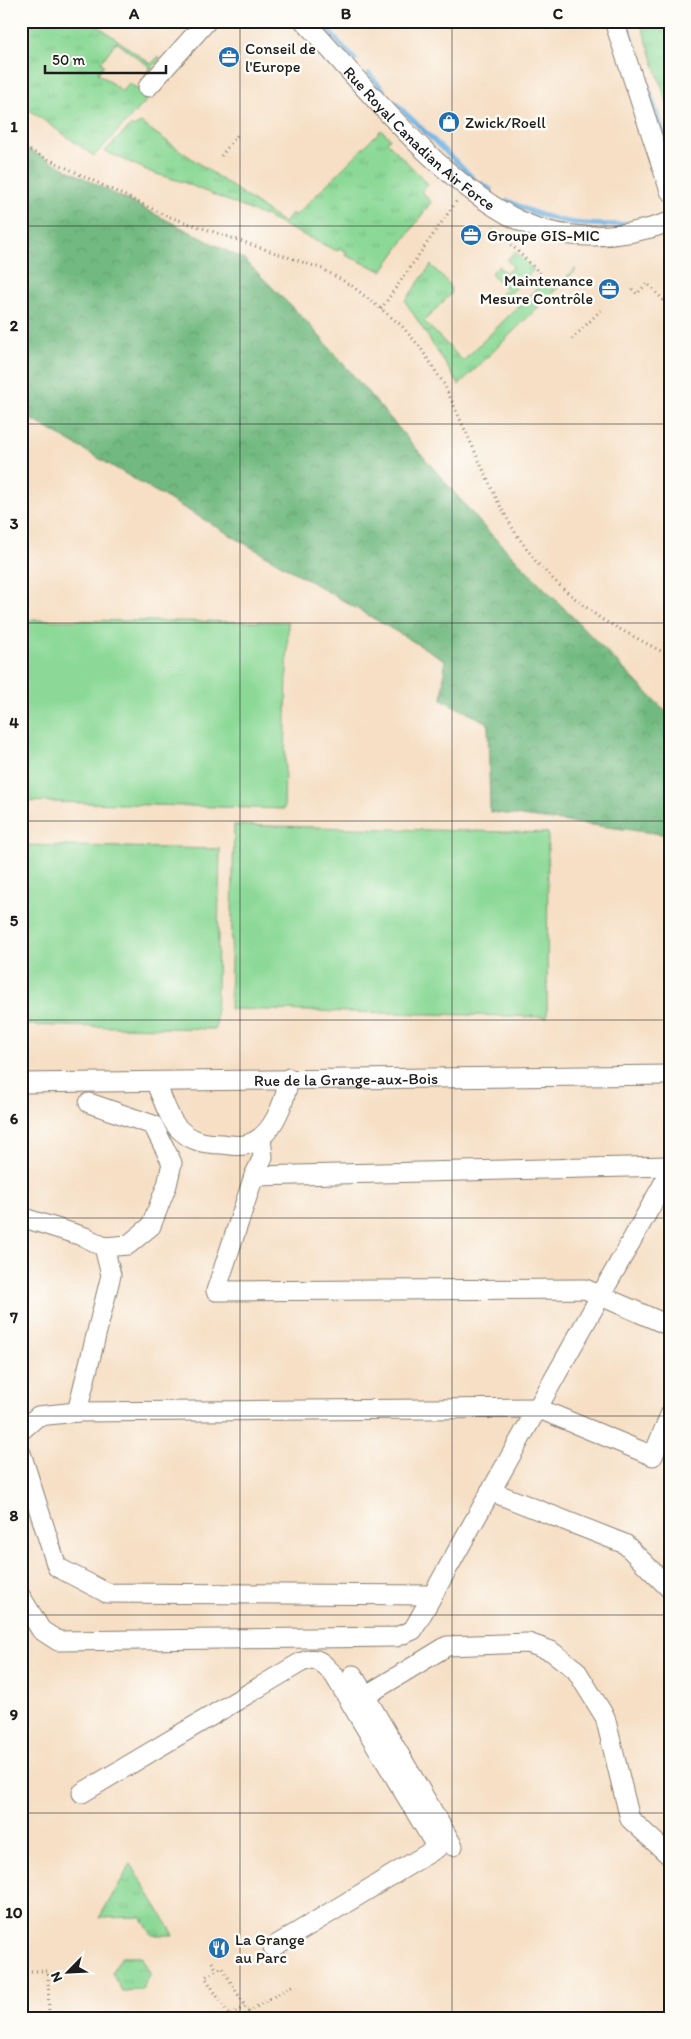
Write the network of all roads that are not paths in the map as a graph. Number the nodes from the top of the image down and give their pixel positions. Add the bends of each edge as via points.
1 (207, 21) edge
2 (304, 21) edge
3 (614, 21) edge
4 (148, 87) dead end
5 (670, 191) edge
6 (670, 222) edge
7 (670, 1075) edge
8 (289, 1078) junction
9 (155, 1082) junction
10 (21, 1083) edge
11 (89, 1103) dead end
12 (260, 1138) junction
13 (670, 1166) edge
14 (670, 1172) edge
15 (254, 1176) junction
16 (21, 1217) edge
17 (104, 1247) junction
18 (600, 1295) junction
19 (670, 1326) edge
20 (537, 1408) junction
21 (77, 1412) junction
22 (670, 1415) edge
23 (21, 1431) edge
24 (21, 1453) edge
25 (490, 1491) junction
26 (670, 1589) edge
27 (432, 1595) junction
28 (21, 1598) edge
29 (308, 1638) junction
30 (309, 1658) junction
31 (353, 1675) dead end
32 (365, 1696) junction
33 (82, 1794) dead end
34 (453, 1846) dead end
35 (670, 1856) edge
36 (273, 1947) dead end

1 - 4 street
2 - 6 street, Rue Royal Canadian Air Force via 434,158 467,187 519,220 574,235 614,236
3 - 5 street
7 - 8 street, Rue de la Grange-aux-Bois
8 - 9 street, Rue de la Grange-aux-Bois
8 - 12 street via 285,1098
9 - 10 street, Rue de la Grange-aux-Bois
9 - 12 street via 176,1126 191,1139 207,1144 248,1145
11 - 17 street via 154,1125 172,1163 151,1226 128,1245
12 - 15 street via 263,1157
13 - 15 street
14 - 18 street
15 - 18 street via 216,1291 585,1289
16 - 17 street via 85,1237
17 - 21 street via 111,1275
18 - 19 street
18 - 20 street
20 - 21 street
20 - 22 street via 653,1456
20 - 25 street
21 - 23 street via 38,1416
24 - 27 street via 57,1567 107,1593
25 - 26 street via 625,1544
25 - 27 street
27 - 29 street via 412,1630 396,1637
28 - 29 street via 41,1630 58,1641
29 - 30 street
30 - 33 street
30 - 36 street via 320,1660 334,1675 437,1848 376,1896
31 - 32 street
32 - 34 street
32 - 35 street via 447,1646 528,1643 551,1651 576,1670 605,1717 630,1819

